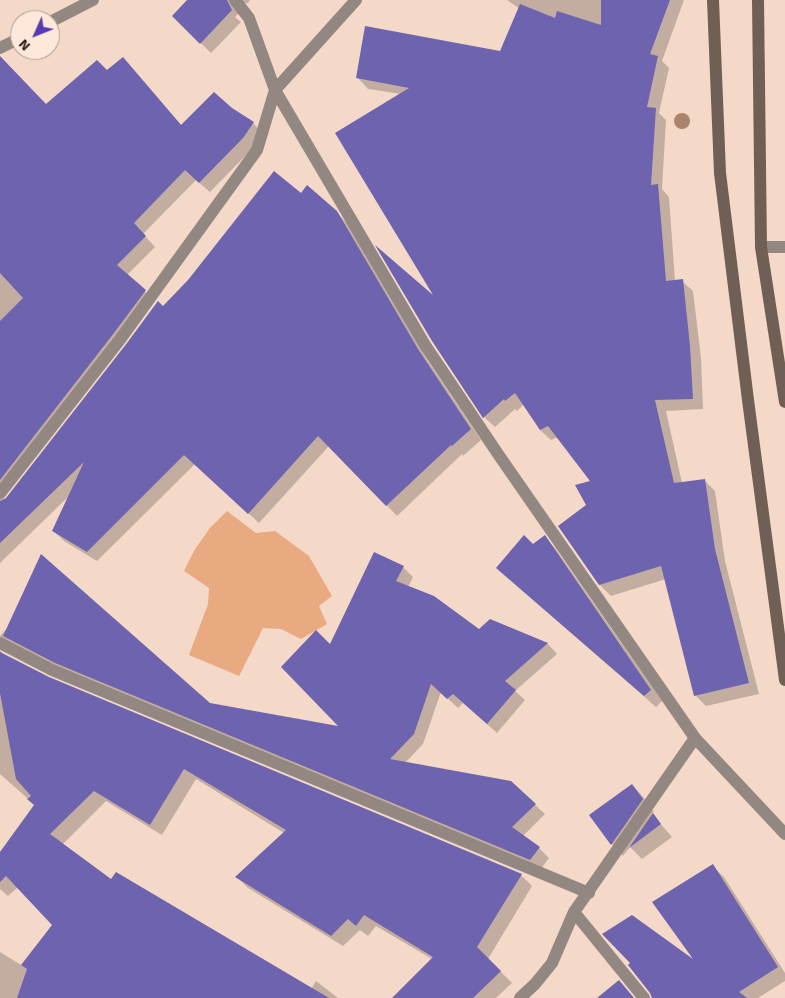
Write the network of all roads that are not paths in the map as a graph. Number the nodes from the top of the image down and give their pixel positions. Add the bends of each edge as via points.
1 (93, 0) edge
2 (235, 0) edge
3 (356, 0) edge
4 (713, 0) edge
5 (758, 0) edge
6 (60, 17) edge
7 (275, 90) junction
8 (761, 247) junction
9 (785, 247) edge
10 (785, 402) edge
11 (0, 493) edge
12 (0, 643) edge
13 (785, 680) edge
14 (695, 738) junction
15 (785, 834) edge
16 (589, 893) junction
17 (574, 912) junction
18 (520, 998) edge
19 (644, 998) edge

1 - 6 street
2 - 7 street via 249,18
3 - 7 street
4 - 13 main road via 720,173
5 - 8 main road
7 - 11 street via 257,150 121,338
7 - 14 street via 425,345
8 - 9 street
8 - 10 main road
12 - 16 street via 52,670
14 - 15 street
14 - 16 street
16 - 17 street
17 - 18 street via 552,963
17 - 19 street

